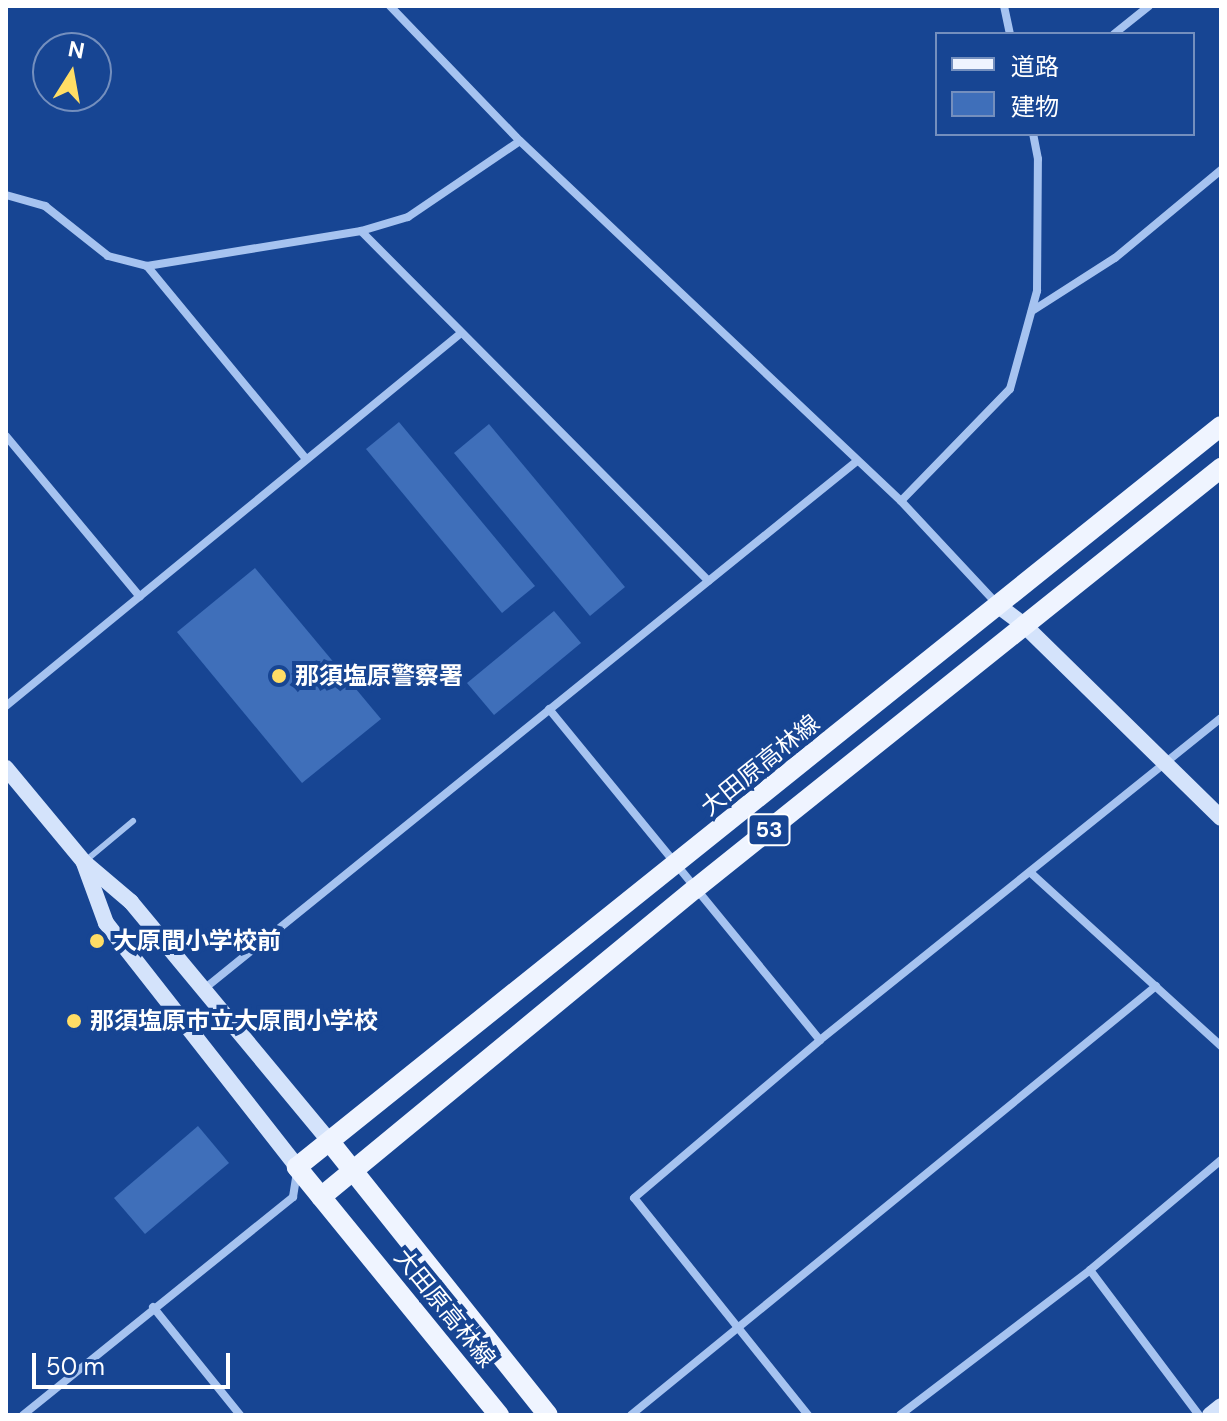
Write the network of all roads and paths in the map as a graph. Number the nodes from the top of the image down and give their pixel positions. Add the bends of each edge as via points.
1 (390, 6) edge
2 (1004, 6) edge
3 (1149, 6) edge
4 (1010, 32) edge
5 (1116, 32) edge
6 (1033, 136) edge
7 (520, 141) junction
8 (1221, 170) edge
9 (6, 195) edge
10 (361, 231) junction
11 (147, 266) junction
12 (1031, 312) junction
13 (461, 333) junction
14 (1221, 426) edge
15 (6, 436) edge
16 (305, 458) junction
17 (857, 461) junction
18 (1221, 468) edge
19 (901, 501) junction
20 (708, 581) junction
21 (140, 597) junction
22 (1000, 607) junction
23 (1025, 626) junction
24 (6, 706) edge
25 (549, 709) junction
26 (1221, 718) edge
27 (1162, 764) junction
28 (6, 768) edge
29 (1221, 818) edge
30 (133, 821) dead end
31 (84, 862) junction
32 (675, 867) junction
33 (1032, 874) junction
34 (695, 889) junction
35 (1156, 986) junction
36 (204, 990) junction
37 (820, 1040) junction
38 (1221, 1046) edge
39 (330, 1142) junction
40 (1221, 1160) edge
41 (297, 1167) junction
42 (353, 1171) junction
43 (321, 1197) junction
44 (1090, 1270) junction
45 (153, 1307) junction
46 (737, 1328) junction
47 (1221, 1406) edge
48 (23, 1415) edge
49 (240, 1415) edge
50 (499, 1415) edge
51 (548, 1415) edge
52 (631, 1415) edge
53 (808, 1415) edge
54 (900, 1415) edge
55 (1199, 1415) edge
56 (1210, 1415) edge

1 - 7 street
2 - 4 street
3 - 5 street
6 - 12 street via 1038,159 1037,291
7 - 10 street via 408,217
7 - 17 street
8 - 12 street via 1115,258
9 - 11 street via 45,206 108,256
10 - 11 street
10 - 13 street
11 - 16 street
12 - 19 street via 1010,389
13 - 16 street
13 - 20 street
14 - 22 main road, 大田原高林線 / 53
15 - 21 street
16 - 21 street
17 - 19 street
17 - 20 street
18 - 23 main road, 53
19 - 22 street
20 - 25 street
21 - 24 street
22 - 23 street
22 - 32 main road, 大田原高林線 / 53
23 - 27 street
23 - 34 main road, 53
25 - 32 street
25 - 36 street
26 - 27 street
27 - 29 street
27 - 33 street
28 - 31 street
30 - 31 lane
31 - 36 street via 131,902
31 - 41 street via 106,923
32 - 34 street
32 - 39 main road, 大田原高林線 / 53
33 - 35 street
33 - 37 street
34 - 37 street
34 - 42 main road, 53
35 - 38 street
35 - 46 street
36 - 39 street
37 - 46 street via 634,1198
39 - 41 main road, 大田原高林線 / 53
39 - 42 main road, 大田原高林線
40 - 44 street
41 - 43 main road, 大田原高林線
41 - 45 street via 293,1197
42 - 43 main road, 53
42 - 51 main road, 大田原高林線
43 - 50 main road, 大田原高林線
44 - 54 street
44 - 55 street
45 - 48 street
45 - 49 street
46 - 52 street
46 - 53 street
47 - 56 street

